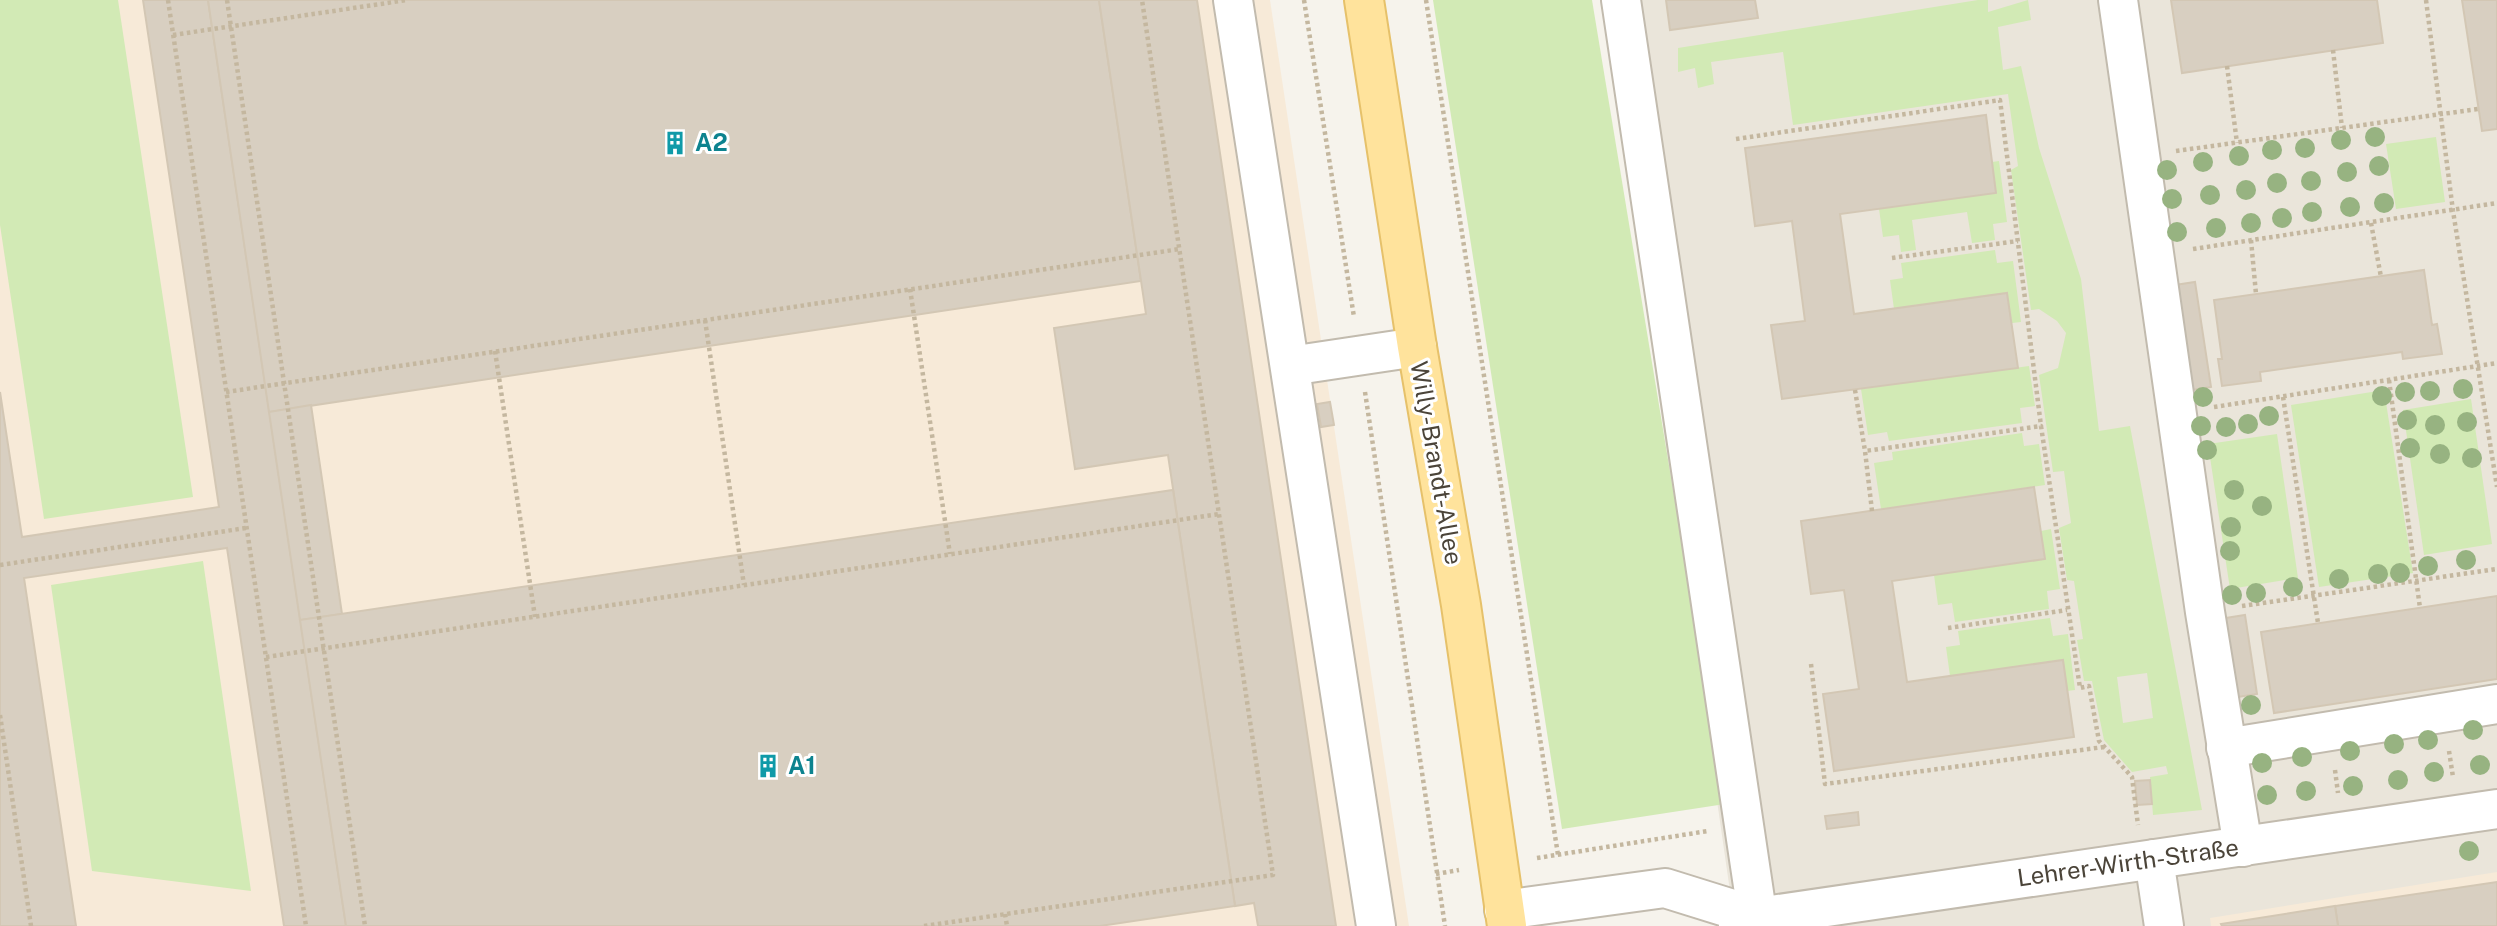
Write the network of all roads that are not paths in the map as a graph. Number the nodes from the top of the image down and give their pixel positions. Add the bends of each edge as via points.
1 (1233, 0) edge
2 (1364, 0) edge
3 (1621, 0) edge
4 (2118, 0) edge
5 (1417, 346) junction
6 (1290, 366) junction
7 (2497, 704) edge
8 (2226, 748) junction
9 (2497, 809) edge
10 (2243, 847) junction
11 (2148, 860) junction
12 (1505, 918) edge
13 (1752, 923) edge
14 (1376, 926) edge
15 (2165, 926) edge

1 - 6 street
2 - 5 main road, Willy-Brandt-Allee
3 - 13 street via 1744,825
4 - 8 street
5 - 6 street
5 - 12 main road, Willy-Brandt-Allee via 1463,618
6 - 14 street
7 - 8 street
8 - 10 street
9 - 10 street, Lehrer-Wirth-Straße
10 - 11 street, Lehrer-Wirth-Straße
11 - 13 street, Lehrer-Wirth-Straße
11 - 15 street
12 - 13 street, Lehrer-Wirth-Straße via 1665,888

